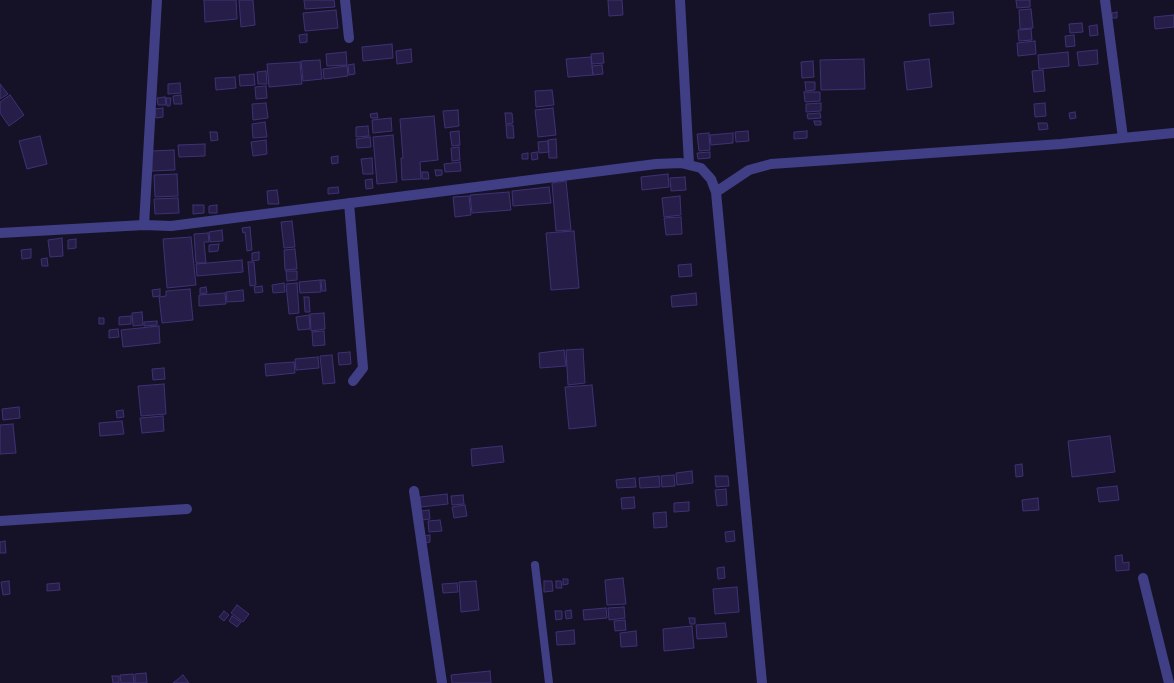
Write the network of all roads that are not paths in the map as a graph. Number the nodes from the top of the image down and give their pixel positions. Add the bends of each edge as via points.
1 (157, 0) edge
2 (345, 0) edge
3 (680, 0) edge
4 (1105, 0) edge
5 (349, 38) dead end
6 (1174, 133) edge
7 (1123, 138) junction
8 (689, 164) junction
9 (716, 192) junction
10 (349, 203) junction
11 (144, 225) junction
12 (0, 233) edge
13 (353, 381) dead end
14 (414, 491) dead end
15 (187, 509) dead end
16 (0, 521) edge
17 (535, 565) dead end
18 (1143, 578) dead end
19 (442, 683) edge
20 (549, 683) edge
21 (762, 683) edge
22 (1169, 683) edge

1 - 11 street
2 - 5 street
3 - 8 street
4 - 7 street
6 - 7 street
7 - 9 street via 771,164 749,170
8 - 9 street via 701,168 711,179
8 - 10 street via 656,164
9 - 21 street
10 - 11 street via 190,224
10 - 13 street via 363,368
11 - 12 street
14 - 19 street
15 - 16 street
17 - 20 lane
18 - 22 street

